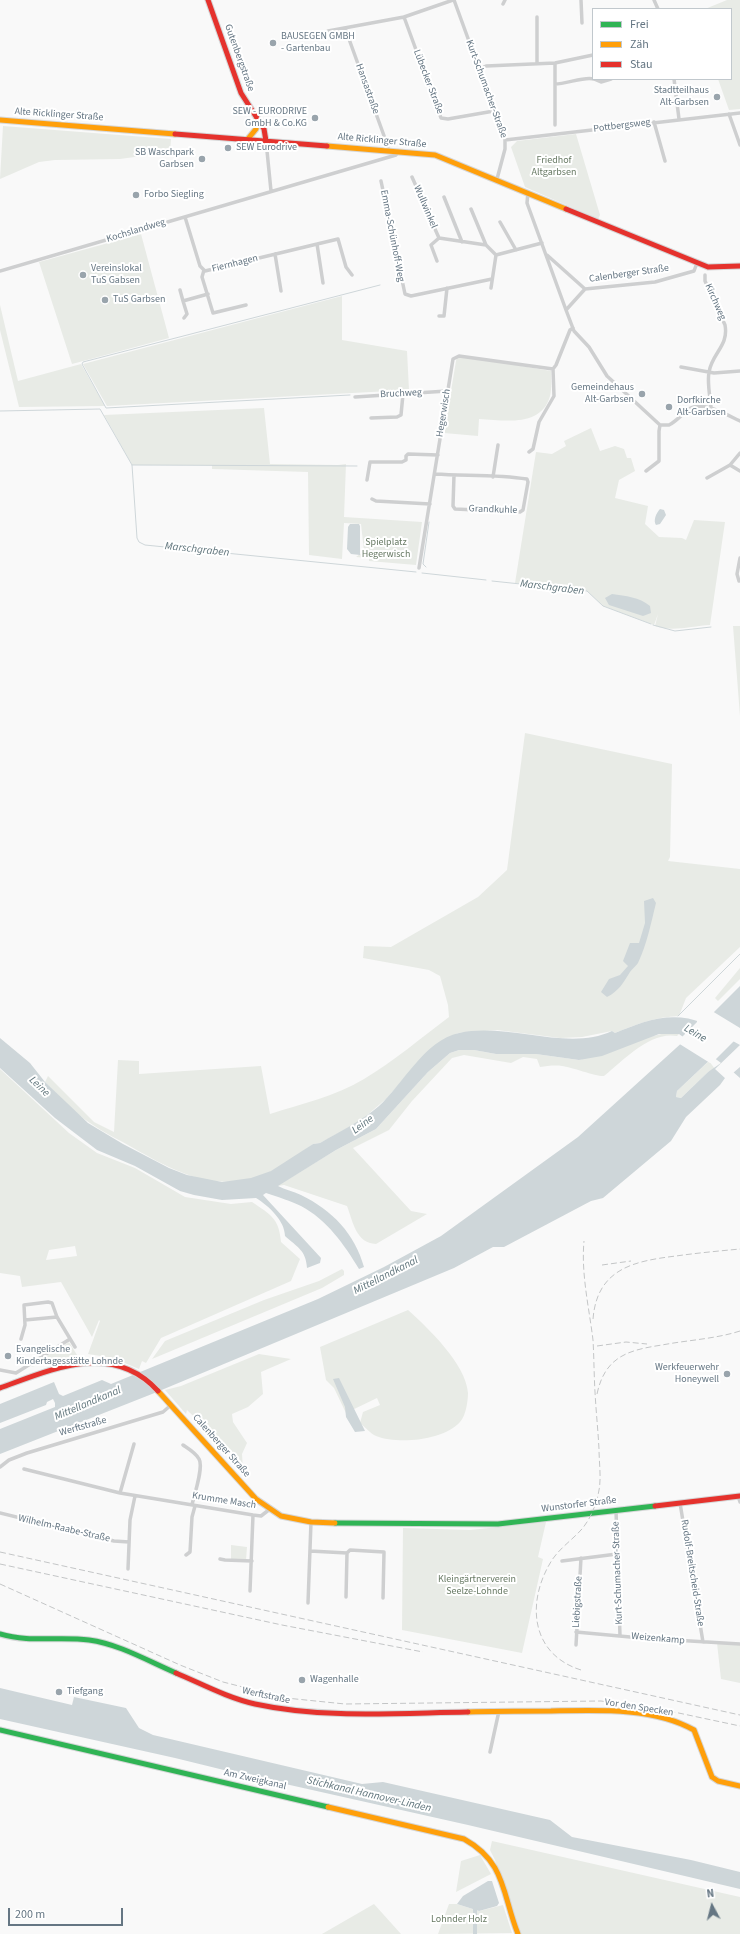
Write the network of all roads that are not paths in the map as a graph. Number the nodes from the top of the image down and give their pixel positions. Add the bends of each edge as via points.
1 (208, 0) edge
2 (454, 0) edge
3 (581, 0) edge
4 (404, 17) junction
5 (537, 17) dead end
6 (582, 23) dead end
7 (346, 28) junction
8 (328, 31) dead end
9 (592, 55) edge
10 (555, 63) junction
11 (537, 64) junction
12 (479, 69) junction
13 (592, 79) edge
14 (596, 80) edge
15 (608, 80) edge
16 (674, 80) edge
17 (555, 84) junction
18 (494, 111) junction
19 (740, 113) edge
20 (729, 114) junction
21 (257, 119) junction
22 (0, 120) edge
23 (679, 120) junction
24 (654, 122) junction
25 (555, 125) dead end
26 (247, 140) junction
27 (505, 140) junction
28 (266, 141) junction
29 (740, 145) edge
30 (388, 150) junction
31 (398, 151) junction
32 (665, 161) dead end
33 (412, 177) dead end
34 (497, 179) junction
35 (381, 181) dead end
36 (271, 191) junction
37 (528, 192) junction
38 (444, 197) dead end
39 (471, 209) dead end
40 (185, 217) junction
41 (500, 222) dead end
42 (439, 238) junction
43 (462, 242) junction
44 (542, 243) junction
45 (317, 244) junction
46 (486, 245) junction
47 (516, 250) junction
48 (275, 254) junction
49 (496, 255) junction
50 (546, 255) junction
51 (437, 261) dead end
52 (698, 263) junction
53 (740, 266) edge
54 (204, 270) junction
55 (0, 271) edge
56 (352, 275) dead end
57 (705, 275) dead end
58 (492, 279) junction
59 (323, 283) dead end
60 (447, 288) junction
61 (491, 288) dead end
62 (585, 289) junction
63 (180, 290) dead end
64 (281, 291) dead end
65 (208, 294) junction
66 (184, 301) junction
67 (246, 305) dead end
68 (566, 310) junction
69 (439, 316) dead end
70 (184, 318) dead end
71 (573, 328) junction
72 (681, 367) dead end
73 (553, 369) junction
74 (740, 371) edge
75 (709, 372) junction
76 (447, 392) junction
77 (403, 394) junction
78 (354, 397) dead end
79 (711, 407) junction
80 (371, 418) dead end
81 (740, 421) edge
82 (660, 425) junction
83 (498, 445) dead end
84 (528, 452) dead end
85 (740, 453) edge
86 (438, 455) junction
87 (730, 465) junction
88 (646, 471) dead end
89 (740, 471) edge
90 (435, 474) junction
91 (454, 475) junction
92 (493, 477) junction
93 (707, 478) dead end
94 (367, 480) dead end
95 (372, 499) dead end
96 (430, 504) junction
97 (740, 558) edge
98 (420, 568) dead end
99 (739, 581) dead end
100 (57, 1317) junction
101 (25, 1320) junction
102 (21, 1339) dead end
103 (70, 1340) junction
104 (75, 1347) dead end
105 (0, 1370) edge
106 (0, 1388) edge
107 (171, 1405) junction
108 (134, 1444) dead end
109 (183, 1445) dead end
110 (0, 1467) edge
111 (24, 1469) dead end
112 (120, 1493) junction
113 (135, 1496) junction
114 (739, 1496) edge
115 (740, 1502) edge
116 (680, 1503) junction
117 (193, 1505) junction
118 (270, 1509) junction
119 (616, 1510) junction
120 (0, 1514) edge
121 (253, 1515) junction
122 (311, 1522) junction
123 (420, 1524) joint
124 (129, 1542) junction
125 (310, 1551) junction
126 (347, 1554) junction
127 (617, 1554) junction
128 (186, 1555) dead end
129 (581, 1558) junction
130 (220, 1559) dead end
131 (252, 1561) junction
132 (562, 1561) dead end
133 (128, 1569) dead end
134 (250, 1591) dead end
135 (346, 1597) dead end
136 (382, 1598) dead end
137 (308, 1603) dead end
138 (576, 1632) junction
139 (0, 1634) edge
140 (620, 1636) junction
141 (703, 1642) junction
142 (740, 1644) edge
143 (576, 1645) dead end
144 (499, 1711) junction
145 (0, 1730) edge
146 (490, 1752) dead end
147 (740, 1786) edge
148 (518, 1934) edge

1 - 21 street, Gutenbergstraße via 241,93
2 - 4 street
2 - 12 street, Kurt-Schumacher-Straße
3 - 6 street
4 - 7 street
4 - 18 street, Lübecker Straße via 442,118 448,120
5 - 11 street
7 - 8 street
7 - 30 street, Hansastraße
9 - 10 street
10 - 11 street
10 - 17 street
11 - 12 street via 486,66
12 - 18 street, Kurt-Schumacher-Straße
13 - 17 street via 588,77 566,84
14 - 15 street
16 - 23 street
17 - 25 street
18 - 27 street, Kurt-Schumacher-Straße
19 - 20 street, Pottbergsweg
20 - 23 street, Pottbergsweg
20 - 29 street
21 - 26 street via 256,129
21 - 28 street, Gutenbergstraße via 266,134
22 - 26 street, Alte Ricklinger Straße
23 - 24 street, Pottbergsweg
24 - 27 street, Pottbergsweg
24 - 32 street
26 - 28 street, Alte Ricklinger Straße
27 - 34 street, Kurt-Schumacher-Straße
28 - 30 street, Alte Ricklinger Straße
28 - 36 street
30 - 31 street, Alte Ricklinger Straße
31 - 34 street, Alte Ricklinger Straße via 444,157
31 - 36 street, Kochslandweg via 396,155
33 - 42 street, Wullwinkel
34 - 37 street, Alte Ricklinger Straße
35 - 60 street, Emma-Schünhoff-Weg via 403,293 411,296
36 - 40 street, Kochslandweg
37 - 44 street via 527,203
37 - 52 street, Alte Ricklinger Straße
38 - 43 street, Wullwinkel
39 - 46 street
40 - 54 street, Fiernhagen
40 - 55 street, Kochslandweg
41 - 47 street
42 - 43 street, Wullwinkel
42 - 51 street, Wullwinkel via 431,244
43 - 46 street, Wullwinkel
44 - 47 street
44 - 50 street
45 - 48 street, Fiernhagen
45 - 56 street, Fiernhagen via 338,239 346,267
45 - 59 street
46 - 49 street
47 - 49 street
48 - 54 street, Fiernhagen
48 - 64 street
49 - 58 street
50 - 62 street
50 - 68 street
52 - 53 street, Alte Ricklinger Straße via 712,268
52 - 62 street, Calenberger Straße via 693,272 655,282
54 - 65 street via 202,277
57 - 75 street, Kirchweg via 726,332 725,340
58 - 60 street, Emma-Schünhoff-Weg
58 - 61 street
60 - 69 street via 444,316
62 - 68 street, Calenberger Straße
63 - 66 street
65 - 66 street
65 - 67 street via 213,313
66 - 70 street
68 - 71 street
71 - 73 street
71 - 82 street via 589,347 607,376
72 - 75 street
73 - 76 street, Hegerwisch via 457,356 452,361
73 - 84 street via 554,396 539,422 533,449
74 - 75 street
75 - 79 street, Kirchweg
76 - 77 street, Bruchweg
76 - 86 street, Hegerwisch
77 - 78 street, Bruchweg
77 - 80 street via 401,415
79 - 81 street
79 - 82 street via 692,408 669,425
82 - 88 street via 659,461
83 - 92 street
85 - 87 street
86 - 90 street, Hegerwisch
86 - 94 street via 408,454 402,462 370,462
87 - 89 street
87 - 93 street
90 - 91 street, Grandkuhle
90 - 96 street, Hegerwisch
91 - 92 street, Grandkuhle
91 - 92 street, Grandkuhle via 455,509 522,512 528,479
95 - 96 street
96 - 98 street, Hegerwisch
97 - 99 street via 737,574
100 - 101 street
100 - 101 street via 52,1303 48,1302 24,1305
100 - 103 street
101 - 102 street
103 - 104 street
103 - 105 street via 16,1373
106 - 107 street, Calenberger Straße via 90,1361 113,1364 134,1371
107 - 110 street, Werftstraße via 163,1412 34,1451 9,1460
107 - 118 street, Calenberger Straße via 256,1499
108 - 112 street
109 - 117 street via 200,1460
111 - 112 street, Krumme Masch
112 - 113 street, Krumme Masch
113 - 117 street, Krumme Masch
113 - 124 street
114 - 115 street
114 - 116 street, Wunstorfer Straße
116 - 119 street, Wunstorfer Straße
116 - 141 street, Rudolf-Breitscheid-Straße
117 - 121 street, Krumme Masch
117 - 128 street via 190,1552
118 - 121 street, Krumme Masch via 261,1516
118 - 122 street, Krumme Masch via 291,1519
119 - 123 street, Wunstorfer Straße via 498,1524
119 - 127 street, Kurt-Schumacher-Straße
120 - 124 street, Wilhelm-Raabe-Straße via 114,1541
121 - 131 street
122 - 123 street, Krumme Masch
122 - 125 street
124 - 133 street
125 - 126 street
125 - 137 street
126 - 135 street
126 - 136 street via 350,1550 384,1552
127 - 129 street
127 - 140 street, Kurt-Schumacher-Straße
129 - 132 street
129 - 138 street, Liebigstraße
130 - 131 street
131 - 134 street
138 - 140 street, Weizenkamp
138 - 143 street, Liebigstraße
139 - 144 street, Werftstraße via 12,1638 88,1640 109,1644 226,1695 254,1704 298,1712
140 - 141 street, Weizenkamp
141 - 142 street, Weizenkamp
144 - 146 street
144 - 147 street, Vor den Specken via 607,1711 684,1724 694,1730 712,1777
145 - 148 street, Am Zweigkanal via 464,1839 480,1847 493,1862

